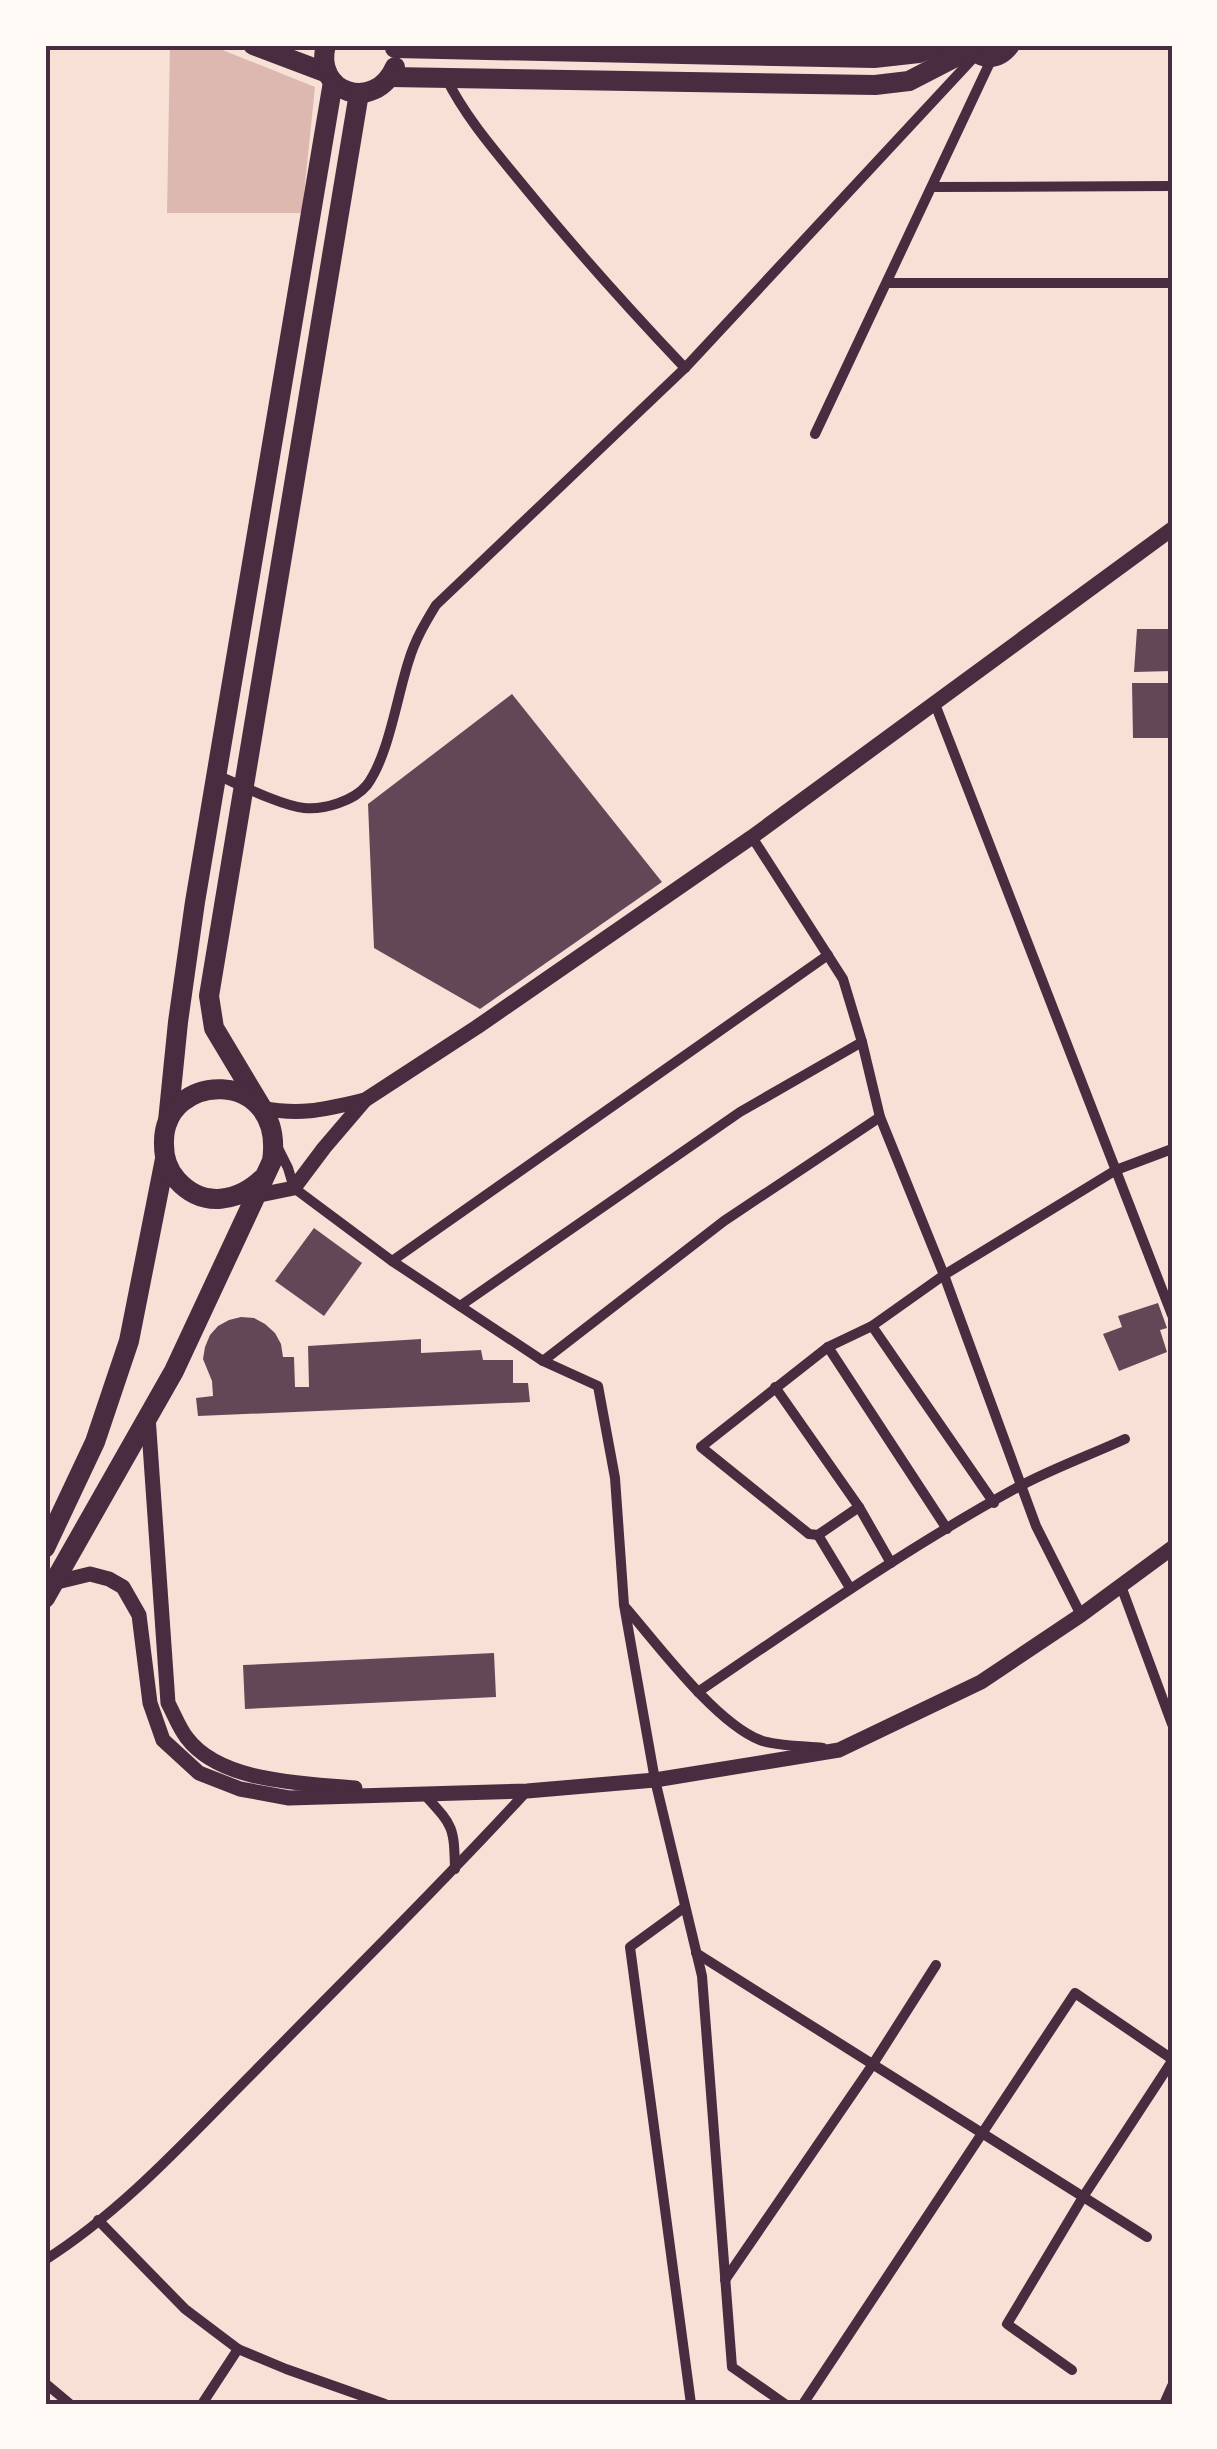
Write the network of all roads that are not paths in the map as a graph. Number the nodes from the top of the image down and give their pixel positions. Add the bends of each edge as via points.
1 (253, 45) edge
2 (939, 45) edge
3 (1010, 45) edge
4 (323, 46) edge
5 (394, 46) edge
6 (977, 51) edge
7 (330, 77) junction
8 (390, 77) junction
9 (446, 78) junction
10 (359, 94) junction
11 (1172, 186) edge
12 (932, 187) junction
13 (887, 283) junction
14 (1172, 284) edge
15 (684, 368) junction
16 (815, 434) dead end
17 (1172, 528) edge
18 (935, 704) junction
19 (217, 776) junction
20 (244, 787) junction
21 (752, 836) junction
22 (828, 956) junction
23 (862, 1042) junction
24 (366, 1100) junction
25 (262, 1108) junction
26 (880, 1118) junction
27 (168, 1122) junction
28 (275, 1142) junction
29 (1172, 1149) edge
30 (165, 1159) junction
31 (1116, 1170) junction
32 (294, 1188) junction
33 (245, 1197) junction
34 (392, 1261) junction
35 (944, 1275) junction
36 (460, 1306) junction
37 (1172, 1315) edge
38 (872, 1326) junction
39 (828, 1347) junction
40 (543, 1361) junction
41 (775, 1386) junction
42 (148, 1416) junction
43 (1125, 1439) dead end
44 (1021, 1486) junction
45 (994, 1503) junction
46 (859, 1508) junction
47 (947, 1529) junction
48 (818, 1535) junction
49 (45, 1548) edge
50 (1172, 1548) edge
51 (890, 1563) junction
52 (1121, 1586) junction
53 (850, 1588) junction
54 (49, 1591) edge
55 (624, 1605) junction
56 (1081, 1615) junction
57 (698, 1692) junction
58 (1172, 1724) edge
59 (839, 1750) junction
60 (655, 1780) junction
61 (526, 1791) junction
62 (424, 1794) junction
63 (455, 1869) junction
64 (684, 1907) junction
65 (695, 1952) junction
66 (936, 1966) dead end
67 (1172, 2060) edge
68 (873, 2064) junction
69 (982, 2133) junction
70 (1084, 2196) junction
71 (98, 2220) junction
72 (1147, 2237) dead end
73 (45, 2260) edge
74 (725, 2280) junction
75 (238, 2349) junction
76 (1072, 2370) dead end
77 (45, 2383) edge
78 (1172, 2386) edge
79 (70, 2404) edge
80 (202, 2404) edge
81 (385, 2404) edge
82 (690, 2404) edge
83 (785, 2404) edge
84 (802, 2404) edge
85 (1164, 2404) edge

1 - 7 main road
2 - 5 main road via 874,58
3 - 6 main road via 999,56
4 - 7 main road
5 - 8 main road
6 - 9 main road via 910,81 875,85
6 - 12 street
6 - 15 street
7 - 10 main road
7 - 19 main road
8 - 9 main road
8 - 10 main road
9 - 15 street via 478,132
10 - 20 main road
11 - 12 street
12 - 13 street
13 - 14 street
13 - 16 street
15 - 20 street via 436,605 410,658 366,787 344,801 300,808
17 - 18 street
18 - 21 street
18 - 31 street
19 - 20 street
19 - 27 main road
20 - 25 main road via 210,996 214,1028
21 - 22 street
21 - 24 street
22 - 23 street via 843,980
22 - 34 street
23 - 26 street
23 - 36 street via 740,1112
24 - 25 street via 318,1111
24 - 32 street
25 - 27 main road via 230,1089 211,1089 178,1106
25 - 28 main road
26 - 35 street
26 - 40 street via 724,1221
27 - 30 main road
28 - 32 street
28 - 33 main road via 264,1177
29 - 31 street
30 - 33 main road via 172,1175 200,1197
30 - 49 main road via 130,1341 95,1442
31 - 35 street
31 - 37 street
32 - 33 street
32 - 34 street
33 - 42 main road via 174,1371
34 - 36 street
35 - 38 street
35 - 44 street
36 - 40 street
38 - 39 street
38 - 45 street
39 - 41 street
39 - 47 street
40 - 55 street via 598,1386 615,1478
41 - 46 street
41 - 48 street via 701,1447
42 - 54 main road
42 - 62 street via 168,1704 188,1740 247,1774
43 - 44 street
44 - 45 street
44 - 56 street
45 - 47 street
46 - 48 street
46 - 51 street
47 - 51 street
48 - 53 street
50 - 52 street
51 - 53 street
52 - 56 street
52 - 58 street
53 - 57 street
54 - 62 street via 90,1574 122,1587 140,1615 150,1703 163,1740 199,1773 289,1798
55 - 57 street
55 - 60 street
56 - 59 street via 981,1682
57 - 59 street via 762,1741
59 - 60 street
60 - 61 street
60 - 64 street
61 - 62 street
61 - 63 street
62 - 63 street via 447,1819
63 - 71 street
64 - 65 street
64 - 82 street via 630,1947
65 - 68 street
65 - 74 street
66 - 68 street
67 - 69 street via 1075,1993
67 - 70 street
68 - 69 street
68 - 74 street
69 - 70 street
69 - 84 street
70 - 72 street
70 - 76 street via 1007,2324
71 - 73 street
71 - 75 street via 185,2309
74 - 83 street via 732,2367
75 - 80 street
75 - 81 street
77 - 79 street
78 - 85 street

